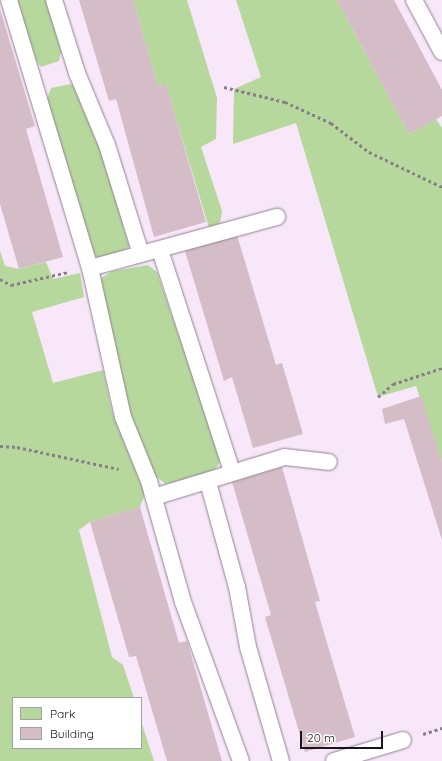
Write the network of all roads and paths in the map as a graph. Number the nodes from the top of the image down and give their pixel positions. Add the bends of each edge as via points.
1 (9, 0) edge
2 (54, 0) edge
3 (414, 0) edge
4 (442, 52) edge
5 (224, 87) dead end
6 (442, 187) edge
7 (277, 217) dead end
8 (160, 250) junction
9 (141, 254) junction
10 (90, 268) junction
11 (0, 279) edge
12 (442, 368) edge
13 (378, 397) dead end
14 (0, 446) edge
15 (329, 462) dead end
16 (232, 472) junction
17 (149, 481) junction
18 (208, 482) junction
19 (154, 497) junction
20 (403, 740) dead end
21 (241, 761) edge
22 (281, 761) edge
23 (334, 761) edge

1 - 10 lane
2 - 9 lane via 77,74 107,145
3 - 4 lane
5 - 6 path via 285,102 332,123 369,152
7 - 8 lane
8 - 9 lane
8 - 16 lane
9 - 10 lane
10 - 11 path via 11,285
10 - 17 lane via 123,417
12 - 13 path via 393,384
14 - 17 path via 103,464
15 - 16 lane via 285,457
16 - 18 lane
17 - 19 lane
18 - 19 lane
18 - 22 lane via 237,587 248,647
19 - 21 lane via 183,602
20 - 23 lane

